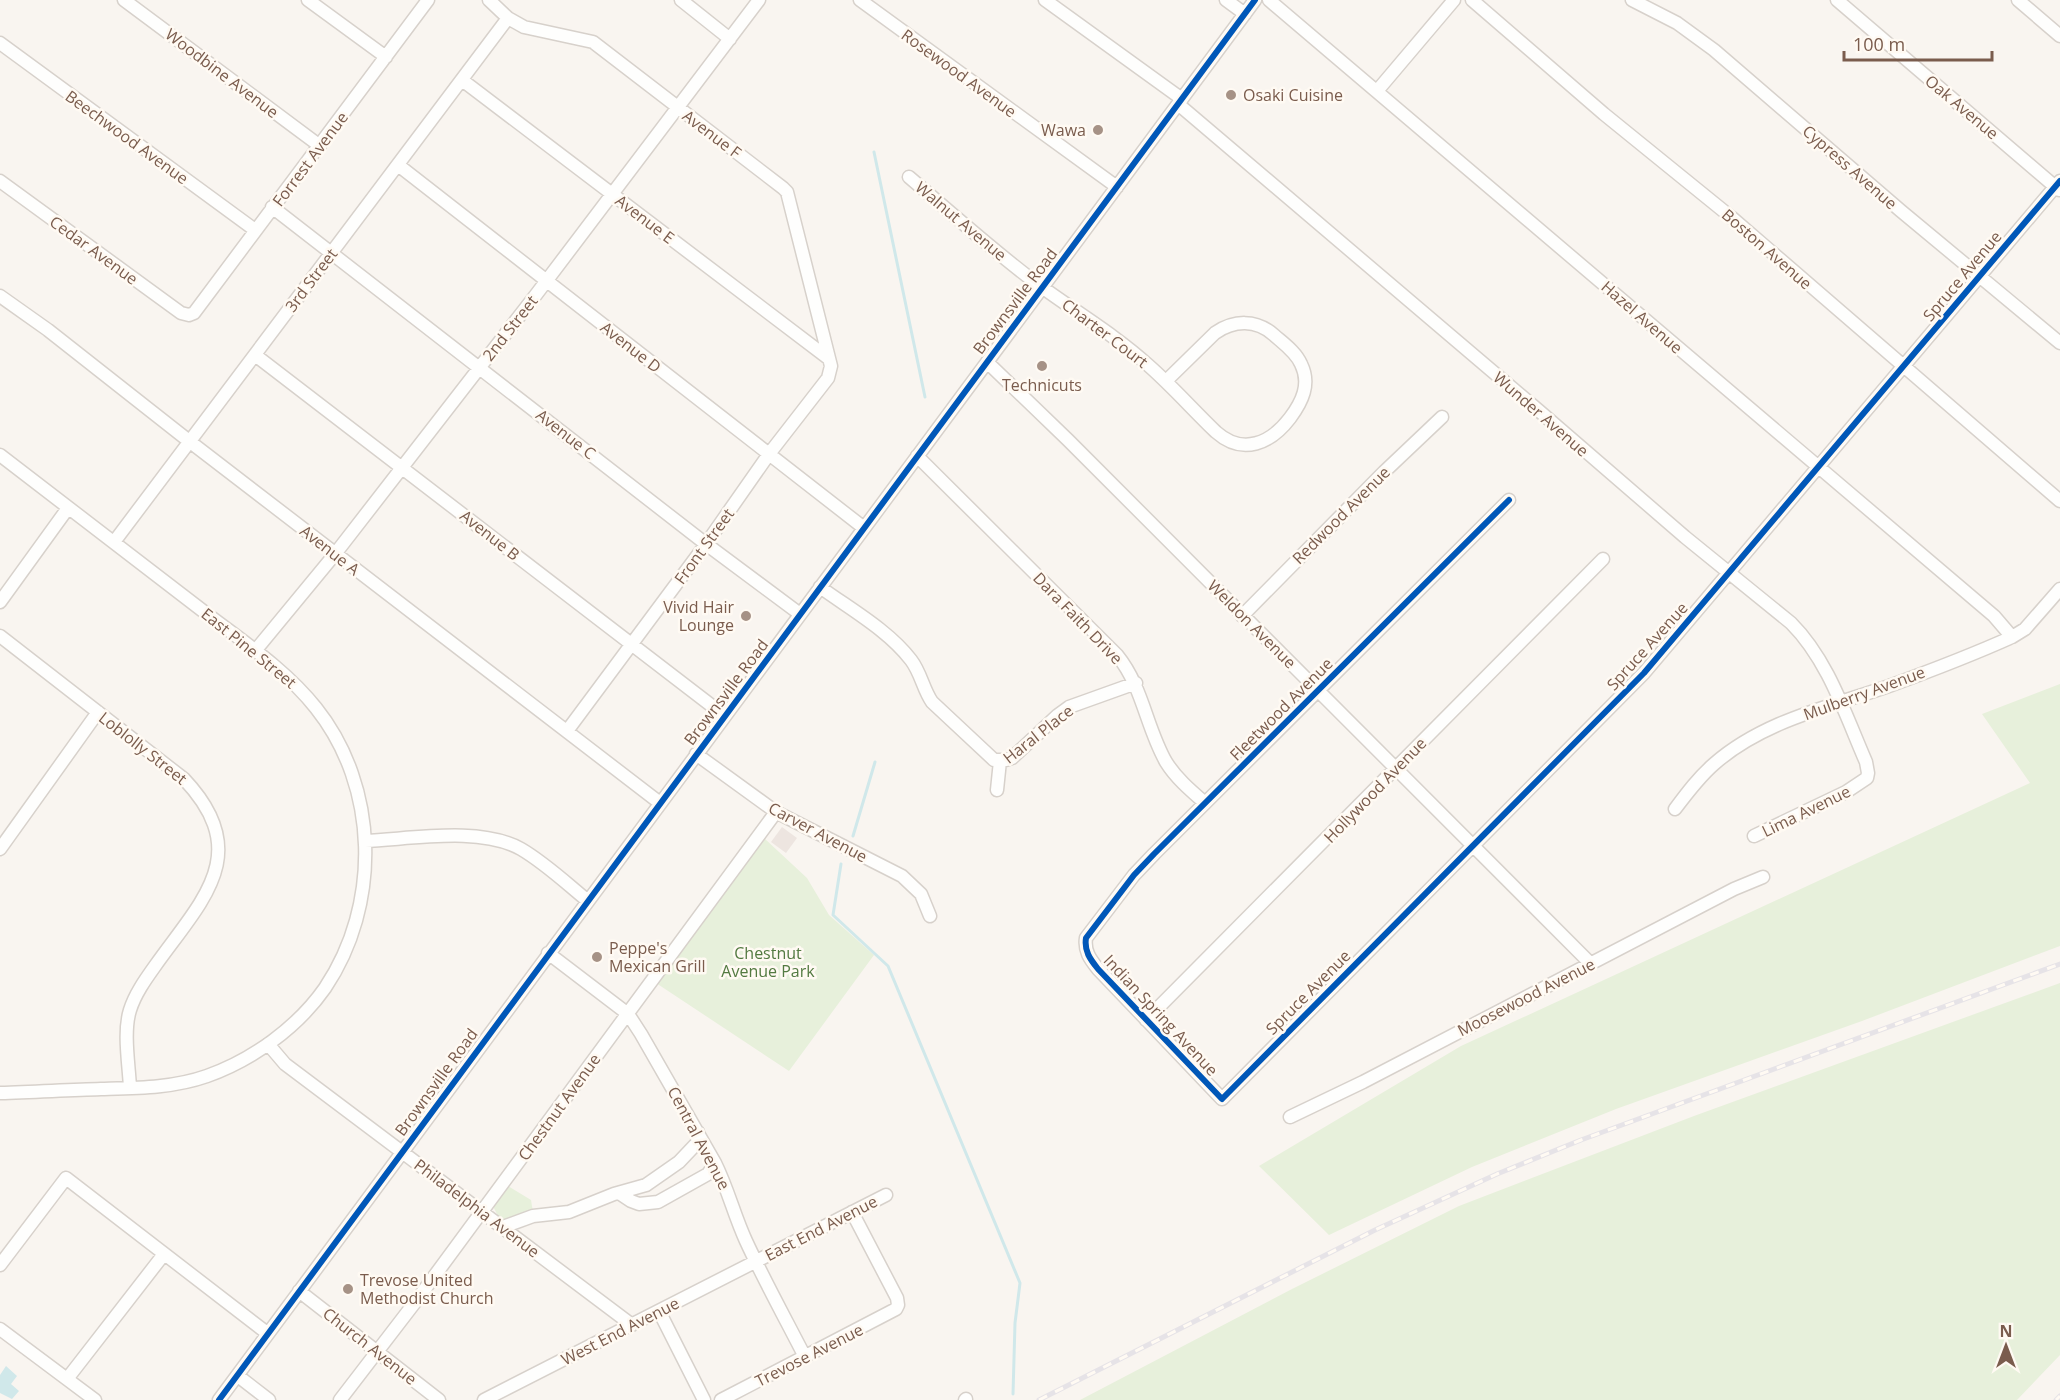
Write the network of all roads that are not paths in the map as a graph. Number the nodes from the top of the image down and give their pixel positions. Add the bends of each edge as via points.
1 (124, 0) edge
2 (308, 0) edge
3 (428, 0) edge
4 (489, 0) edge
5 (681, 0) edge
6 (759, 0) edge
7 (860, 0) edge
8 (1045, 0) edge
9 (1226, 0) edge
10 (1255, 0) edge
11 (1269, 0) edge
12 (1454, 0) edge
13 (1472, 0) edge
14 (1632, 0) edge
15 (1837, 0) edge
16 (2018, 0) edge
17 (1245, 14) junction
18 (508, 18) junction
19 (2060, 36) edge
20 (730, 39) junction
21 (0, 44) edge
22 (386, 57) junction
23 (462, 80) junction
24 (1377, 91) junction
25 (1180, 102) junction
26 (678, 108) junction
27 (320, 146) junction
28 (398, 165) junction
29 (909, 177) dead end
30 (0, 181) edge
31 (2058, 186) edge
32 (1117, 187) junction
33 (611, 194) junction
34 (273, 207) junction
35 (255, 230) junction
36 (331, 254) junction
37 (1978, 276) junction
38 (546, 281) junction
39 (1042, 287) junction
40 (0, 296) edge
41 (189, 315) joint
42 (2060, 344) edge
43 (255, 355) junction
44 (828, 358) junction
45 (987, 362) junction
46 (479, 367) junction
47 (1903, 367) junction
48 (1166, 381) junction
49 (1442, 417) dead end
50 (189, 441) junction
51 (0, 454) edge
52 (769, 454) junction
53 (917, 456) junction
54 (401, 467) junction
55 (1817, 467) junction
56 (1509, 500) dead end
57 (2060, 501) edge
58 (68, 508) junction
59 (864, 528) junction
60 (114, 542) junction
61 (706, 544) junction
62 (335, 554) junction
63 (1603, 559) dead end
64 (1729, 572) junction
65 (820, 587) junction
66 (2060, 589) edge
67 (0, 603) edge
68 (800, 614) junction
69 (1242, 616) junction
70 (0, 636) edge
71 (2013, 637) junction
72 (632, 644) junction
73 (255, 651) junction
74 (1136, 683) junction
75 (1318, 690) junction
76 (1839, 702) junction
77 (98, 712) junction
78 (725, 716) junction
79 (567, 731) junction
80 (696, 754) junction
81 (1863, 755) joint
82 (1000, 761) junction
83 (1396, 768) junction
84 (997, 790) dead end
85 (660, 803) junction
86 (1205, 803) junction
87 (1675, 808) dead end
88 (776, 813) junction
89 (1754, 836) dead end
90 (365, 841) junction
91 (1473, 846) junction
92 (0, 849) edge
93 (1763, 877) dead end
94 (588, 900) junction
95 (930, 916) dead end
96 (1084, 946) joint
97 (548, 953) junction
98 (1591, 964) junction
99 (628, 1014) junction
100 (1146, 1020) junction
101 (268, 1044) junction
102 (130, 1088) junction
103 (0, 1093) edge
104 (1222, 1099) joint
105 (1290, 1117) dead end
106 (698, 1132) junction
107 (402, 1152) junction
108 (715, 1163) junction
109 (619, 1193) junction
110 (886, 1194) dead end
111 (483, 1211) junction
112 (852, 1212) junction
113 (503, 1227) junction
114 (164, 1254) junction
115 (756, 1261) junction
116 (0, 1265) edge
117 (299, 1292) junction
118 (659, 1311) junction
119 (632, 1325) junction
120 (0, 1329) edge
121 (267, 1333) junction
122 (377, 1351) junction
123 (805, 1357) junction
124 (238, 1376) junction
125 (67, 1379) junction
126 (95, 1400) edge
127 (219, 1400) edge
128 (269, 1400) edge
129 (340, 1400) edge
130 (440, 1400) edge
131 (484, 1400) edge
132 (704, 1400) edge
133 (721, 1400) edge

1 - 27 street, Woodbine Avenue
2 - 22 street
3 - 22 street, Forrest Avenue
4 - 18 street, Avenue F
5 - 20 street
6 - 20 street, 2nd Street
7 - 32 street, Rosewood Avenue
8 - 25 street, Wunder Avenue
9 - 17 street
10 - 17 street, Brownsville Road
11 - 24 street, Hazel Avenue
12 - 24 street
13 - 47 street, Boston Avenue
14 - 37 street, Cypress Avenue via 1677,23 1714,50
15 - 31 street, Oak Avenue
16 - 19 street
17 - 25 street, Brownsville Road
18 - 23 street, 3rd Street
18 - 26 street, Avenue F via 533,31 592,42
20 - 26 street, 2nd Street
21 - 35 street, Beechwood Avenue
22 - 27 street, Forrest Avenue
23 - 28 street, 3rd Street
23 - 33 street, Avenue E
24 - 55 street, Hazel Avenue
25 - 32 street, Brownsville Road
25 - 64 street, Wunder Avenue
26 - 33 street, 2nd Street
26 - 44 street, Avenue F via 787,192
27 - 34 street, Forrest Avenue
28 - 36 street, 3rd Street
28 - 38 street, Avenue D
29 - 39 street, Walnut Avenue
30 - 41 street, Cedar Avenue
31 - 37 street, Spruce Avenue
32 - 39 street, Brownsville Road
33 - 38 street, 2nd Street
33 - 44 street, Avenue E
34 - 35 street, Forrest Avenue
34 - 36 street
35 - 41 street, Forrest Avenue
36 - 43 street, 3rd Street
36 - 46 street, Avenue C
37 - 42 street, Cypress Avenue
37 - 47 street, Spruce Avenue
38 - 46 street, 2nd Street
38 - 52 street, Avenue D
39 - 45 street, Brownsville Road
39 - 48 street, Charter Court via 1133,352
40 - 50 street, Avenue A
43 - 50 street, 3rd Street
43 - 54 street, Avenue B
44 - 52 street, Front Street via 828,378
45 - 53 street, Brownsville Road
45 - 69 street, Weldon Avenue
46 - 54 street, 2nd Street
46 - 61 street, Avenue C
47 - 55 street, Spruce Avenue
47 - 57 street, Boston Avenue
48 - 48 street, Charter Court via 1218,434 1245,445 1264,442 1280,431 1301,402 1305,383 1296,354 1262,327 1241,323 1215,333
49 - 69 street, Redwood Avenue
50 - 60 street, 3rd Street
50 - 62 street, Avenue A
51 - 58 street, East Pine Street
52 - 59 street, Avenue D
52 - 61 street, Front Street
53 - 59 street, Brownsville Road
53 - 74 street, Dara Faith Drive via 1117,655
54 - 62 street, 2nd Street
54 - 72 street, Avenue B
55 - 64 street, Spruce Avenue
55 - 71 street, Hazel Avenue via 1994,616
56 - 75 street, Fleetwood Avenue
58 - 60 street, East Pine Street
58 - 67 street
59 - 65 street, Brownsville Road
60 - 73 street, East Pine Street
61 - 68 street, Avenue C
61 - 72 street, Front Street
62 - 73 street, 2nd Street
62 - 79 street, Avenue A
63 - 83 street, Hollywood Avenue
64 - 76 street, Wunder Avenue via 1806,638
64 - 91 street, Spruce Avenue via 1644,673
65 - 68 street, Brownsville Road
65 - 82 street via 900,648 912,661 932,702 989,757
66 - 71 street, Mulberry Avenue
68 - 78 street, Brownsville Road
69 - 75 street, Weldon Avenue
70 - 77 street, Loblolly Street
71 - 76 street, Mulberry Avenue
72 - 78 street, Avenue B
72 - 79 street, Front Street
73 - 90 street, East Pine Street via 300,689 333,733 358,790
74 - 82 street, Haral Place via 1069,707 1012,758
74 - 86 street, Dara Faith Drive via 1166,761 1183,784
75 - 83 street, Weldon Avenue
75 - 86 street, Fleetwood Avenue
76 - 81 street, Wunder Avenue
76 - 87 street, Mulberry Avenue via 1780,724 1732,750 1702,776
77 - 92 street
77 - 102 street, Loblolly Street via 195,790 210,813 218,840 218,868 210,888 145,980 130,1008
78 - 80 street, Brownsville Road
79 - 85 street, Avenue A
80 - 85 street, Brownsville Road
80 - 88 street, Carver Avenue
81 - 89 street, Lima Avenue via 1868,772 1863,782
82 - 84 street, Haral Place
83 - 91 street, Weldon Avenue
83 - 100 street, Hollywood Avenue
85 - 94 street, Brownsville Road
86 - 96 street, Fleetwood Avenue via 1134,875 1088,933
88 - 95 street, Carver Avenue via 902,876 921,894
88 - 99 street, Chestnut Avenue
90 - 94 street via 495,838 531,855
90 - 101 street, East Pine Street via 362,898 344,954 312,1004
91 - 98 street, Weldon Avenue
91 - 104 street, Spruce Avenue
93 - 98 street, Moosewood Avenue
94 - 97 street, Brownsville Road
96 - 100 street, Indian Spring Avenue via 1098,969
97 - 99 street, Central Avenue
97 - 107 street, Brownsville Road
98 - 105 street, Moosewood Avenue
99 - 106 street, Central Avenue
99 - 111 street, Chestnut Avenue
100 - 104 street, Indian Spring Avenue
101 - 102 street, East Pine Street via 208,1076 170,1085
101 - 107 street, Philadelphia Avenue via 285,1064
102 - 103 street, East Pine Street
106 - 108 street, Central Avenue
106 - 109 street via 697,1143 669,1171 646,1185
107 - 111 street, Philadelphia Avenue
107 - 117 street, Brownsville Road
108 - 109 street via 708,1174 658,1202 639,1204
108 - 115 street, Central Avenue
109 - 113 street via 569,1212 533,1216
110 - 112 street, East End Avenue
111 - 113 street, Philadelphia Avenue
111 - 122 street, Chestnut Avenue
112 - 115 street, East End Avenue
112 - 123 street, Trevose Avenue via 898,1305
113 - 119 street, Philadelphia Avenue
114 - 116 street via 66,1178
114 - 121 street
114 - 125 street
115 - 118 street, West End Avenue
115 - 123 street, Central Avenue
117 - 121 street, Brownsville Road
117 - 122 street, Church Avenue
118 - 119 street, West End Avenue
118 - 132 street
119 - 131 street, West End Avenue
120 - 125 street
121 - 124 street, Brownsville Road
122 - 129 street, Chestnut Avenue
122 - 130 street, Church Avenue
123 - 133 street, Trevose Avenue
124 - 127 street, Brownsville Road
124 - 128 street
125 - 126 street

